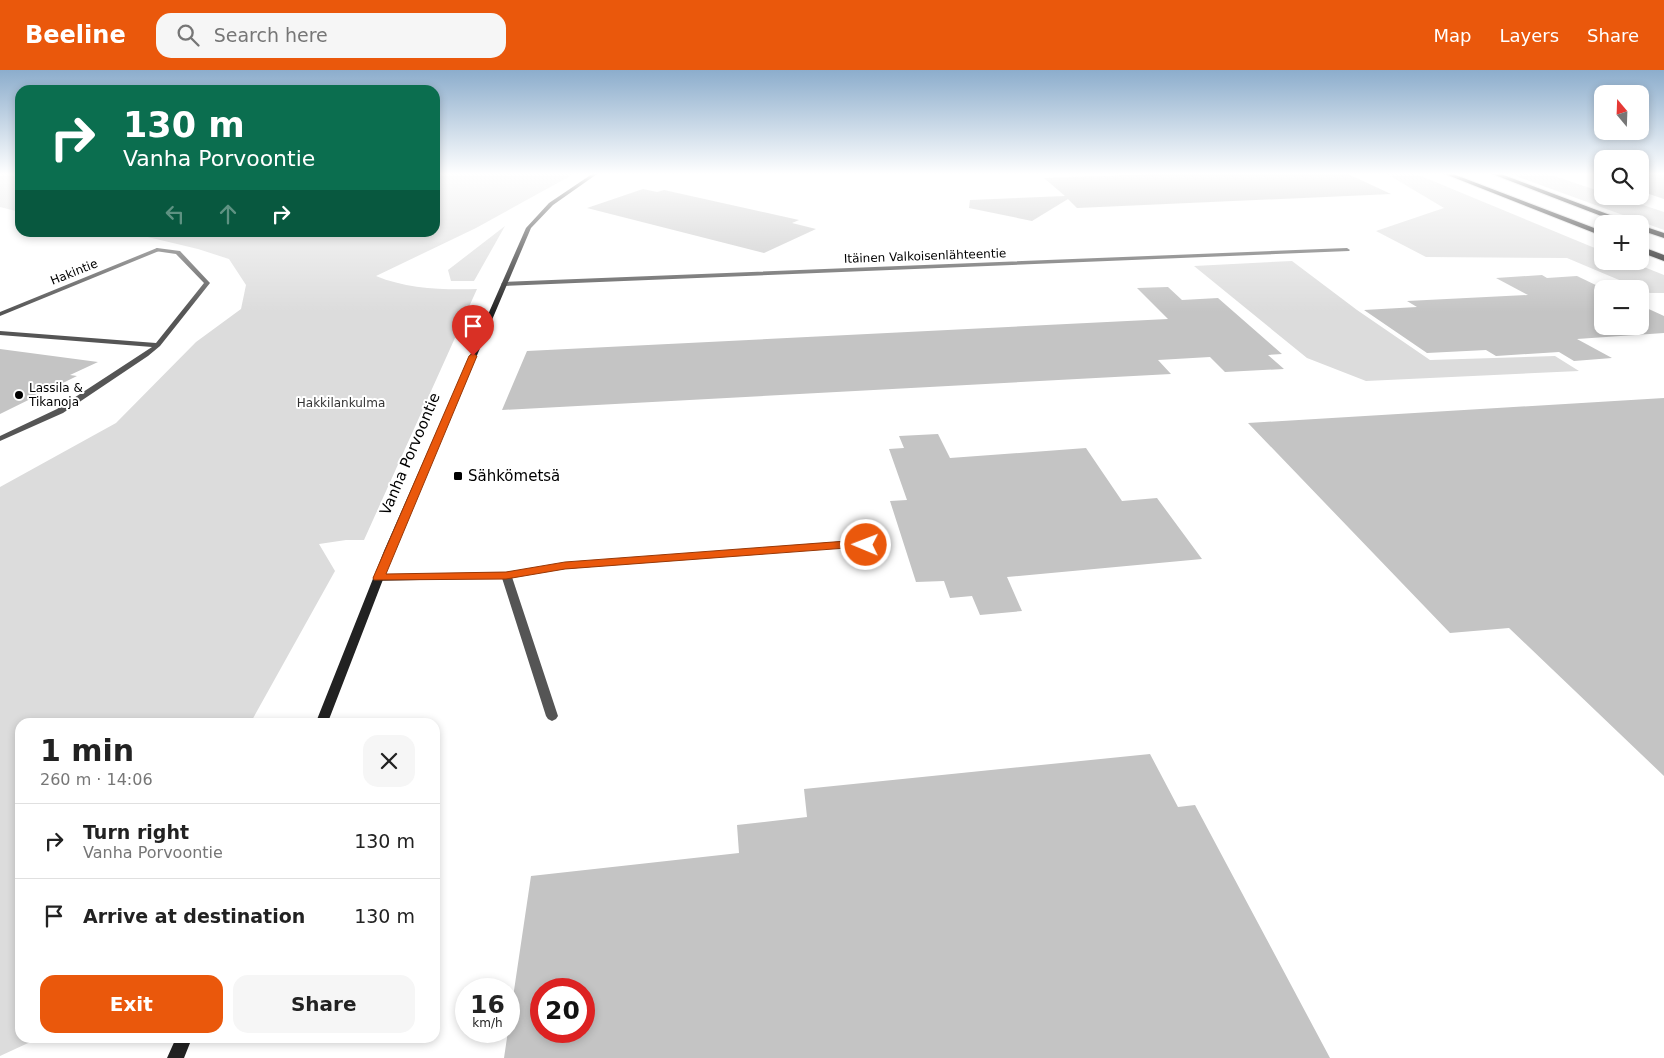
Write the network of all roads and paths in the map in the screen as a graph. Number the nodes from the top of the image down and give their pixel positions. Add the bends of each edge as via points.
1 (535, 220) edge
2 (1566, 220) edge
3 (1649, 230) edge
4 (1594, 231) edge
5 (1664, 236) edge
6 (1347, 250) dead end
7 (1649, 252) edge
8 (1664, 258) edge
9 (504, 284) junction
10 (0, 314) edge
11 (0, 333) edge
12 (158, 345) junction
13 (0, 439) edge
14 (866, 545) dead end
15 (506, 575) junction
16 (378, 578) junction
17 (552, 716) dead end
18 (324, 718) edge
19 (182, 1043) edge
20 (174, 1058) edge

1 - 9 main road, Vanha Porvoontie
2 - 4 highway
3 - 5 highway
6 - 9 street, Itäinen Valkoisenlähteentie
7 - 8 highway
9 - 16 main road, Vanha Porvoontie
10 - 12 street, Hakintie via 157,250 178,252 207,283
11 - 12 street
12 - 13 street via 60,411
14 - 15 street via 565,566
15 - 16 street
15 - 17 street
16 - 18 main road, Vanha Porvoontie
19 - 20 main road

